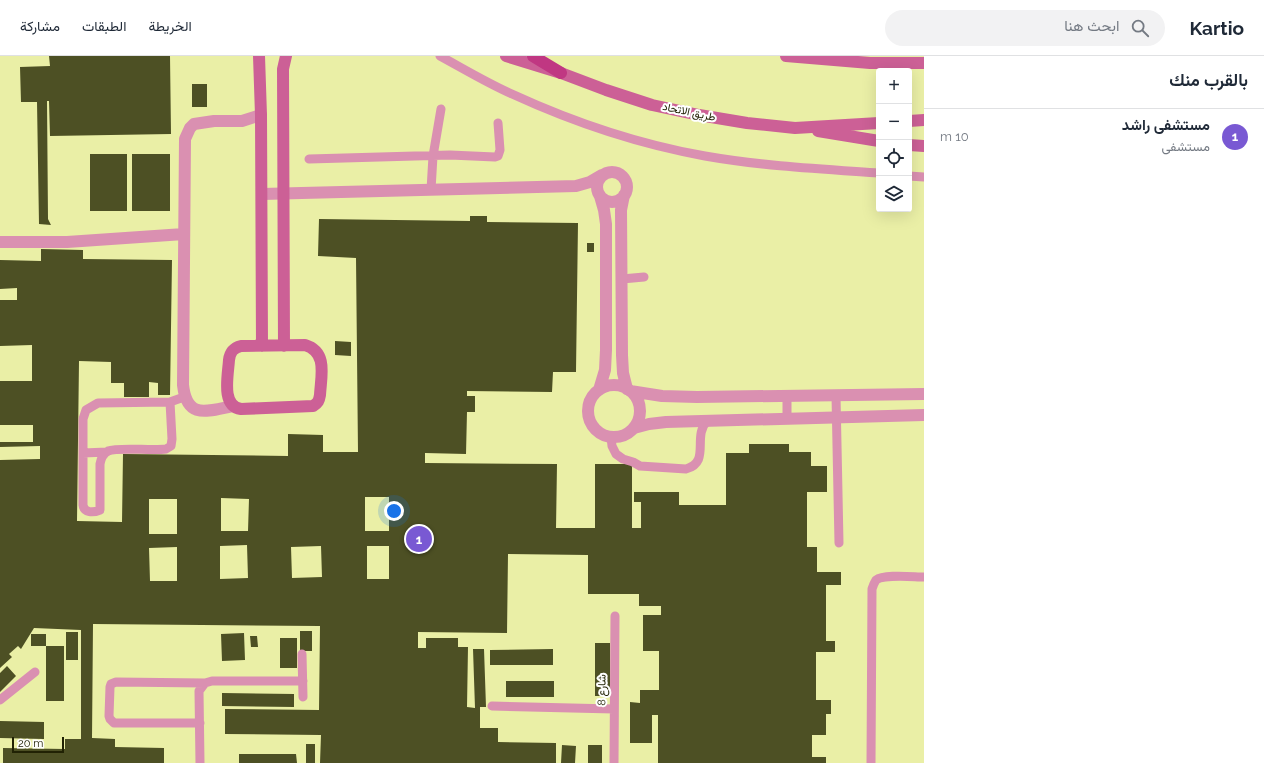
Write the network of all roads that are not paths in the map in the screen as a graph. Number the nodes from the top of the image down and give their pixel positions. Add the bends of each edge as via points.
1 (259, 56) edge
2 (280, 56) edge
3 (286, 56) edge
4 (440, 56) edge
5 (506, 56) edge
6 (533, 56) edge
7 (786, 56) edge
8 (924, 63) edge
9 (561, 73) junction
10 (283, 74) junction
11 (440, 109) dead end
12 (261, 115) junction
13 (924, 120) edge
14 (912, 121) edge
15 (498, 123) dead end
16 (876, 123) edge
17 (795, 128) junction
18 (876, 141) edge
19 (912, 145) edge
20 (924, 146) edge
21 (433, 156) junction
22 (309, 159) dead end
23 (876, 173) edge
24 (602, 175) junction
25 (912, 176) edge
26 (924, 177) edge
27 (576, 186) junction
28 (431, 190) junction
29 (284, 193) junction
30 (262, 194) junction
31 (599, 195) junction
32 (624, 196) junction
33 (184, 234) junction
34 (0, 242) edge
35 (644, 277) dead end
36 (622, 279) junction
37 (262, 346) junction
38 (284, 346) junction
39 (599, 390) junction
40 (629, 390) junction
41 (924, 394) edge
42 (836, 396) junction
43 (184, 397) junction
44 (787, 397) junction
45 (170, 402) junction
46 (232, 406) junction
47 (924, 415) edge
48 (837, 417) junction
49 (787, 418) junction
50 (707, 421) junction
51 (634, 428) junction
52 (611, 437) junction
53 (107, 452) junction
54 (83, 453) junction
55 (839, 544) dead end
56 (924, 577) edge
57 (615, 616) dead end
58 (302, 654) dead end
59 (35, 672) dead end
60 (303, 681) junction
61 (205, 683) junction
62 (303, 697) dead end
63 (0, 700) edge
64 (492, 706) dead end
65 (614, 709) junction
66 (200, 723) junction
67 (200, 763) edge
68 (614, 763) edge
69 (871, 763) edge

1 - 12 street
2 - 10 street via 278,65
3 - 10 street
4 - 23 lane via 518,96 573,120 638,140 704,156 764,164
5 - 9 street, طريق الاتحاد
6 - 9 main road
7 - 8 street via 870,63
9 - 17 street, طريق الاتحاد via 659,106 747,124
10 - 29 street
11 - 21 lane
12 - 30 street
12 - 33 street via 242,121 202,122 190,128 185,139
13 - 14 street
15 - 21 lane via 498,156
16 - 17 street, طريق الاتحاد
17 - 18 street
19 - 20 street
21 - 22 lane
21 - 28 lane
24 - 27 street
24 - 31 street via 597,184
24 - 32 street via 614,172 622,175 627,183
25 - 26 lane
27 - 28 street
27 - 31 street
28 - 29 street
29 - 30 street
29 - 38 street
30 - 37 street
31 - 32 street via 609,202 615,202
31 - 39 street via 606,224 606,350 605,370
32 - 36 street via 621,210
33 - 34 street via 67,242
33 - 43 street
35 - 36 lane
36 - 40 street via 622,360
37 - 38 street
37 - 46 street via 241,346 229,355 228,395
38 - 46 street via 305,345 316,350 320,356 320,395 317,404 241,409
39 - 40 street via 613,385
39 - 52 street via 589,404 590,422 603,435
40 - 44 street via 679,397
40 - 51 street via 639,405 640,414
41 - 42 street
42 - 44 street
42 - 48 lane
43 - 45 lane
43 - 46 street via 188,404 200,411
44 - 49 lane
45 - 53 lane via 172,443 169,448
45 - 54 lane via 91,406 86,410 83,419
47 - 48 street
48 - 49 street
48 - 55 lane
49 - 50 street
50 - 51 street via 666,422
50 - 52 lane via 700,434 700,458 692,468 686,469 640,466 623,459 616,454
51 - 52 street via 623,436
53 - 54 lane
53 - 54 lane via 100,464 100,508 93,512 83,508
56 - 69 lane via 886,577 876,580 873,584
57 - 65 lane, شارع 8
58 - 60 lane
59 - 63 lane
60 - 61 lane
60 - 62 lane
61 - 66 lane via 199,691
61 - 66 lane via 116,682 110,687 109,716 114,723
64 - 65 lane
65 - 68 lane, شارع 8
66 - 67 lane

